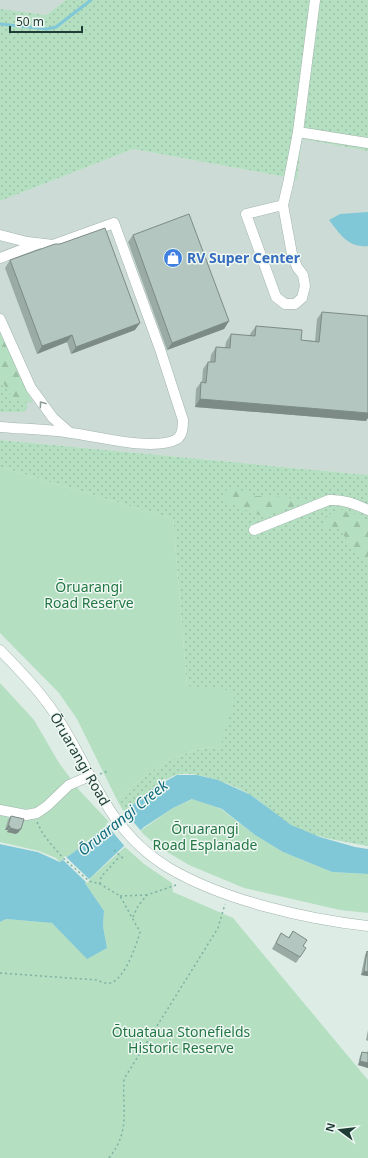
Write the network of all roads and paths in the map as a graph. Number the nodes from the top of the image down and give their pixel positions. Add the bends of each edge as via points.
1 (315, 0) edge
2 (298, 132) junction
3 (368, 143) edge
4 (283, 205) junction
5 (0, 235) edge
6 (38, 243) junction
7 (0, 258) edge
8 (0, 319) edge
9 (0, 427) edge
10 (69, 432) junction
11 (368, 510) edge
12 (254, 530) dead end
13 (0, 650) edge
14 (90, 776) junction
15 (0, 810) edge
16 (26, 815) junction
17 (114, 850) dead end
18 (120, 856) junction
19 (125, 860) dead end
20 (100, 884) junction
21 (181, 884) dead end
22 (147, 895) junction
23 (120, 896) junction
24 (226, 903) dead end
25 (133, 917) junction
26 (368, 926) edge
27 (0, 973) edge
28 (109, 1158) edge

1 - 2 street
2 - 3 street
2 - 4 street
4 - 4 street via 246,214 276,297 285,304 295,304 302,298 305,286 303,275 292,254
5 - 6 street
6 - 7 street
6 - 10 street via 53,245 114,223 183,420 183,430 179,438 158,444 141,444
10 -> 8 street via 53,418 31,388
9 - 10 street
11 - 12 street via 350,502 329,500
13 - 14 street, Ōruarangi Road via 28,680 59,720
14 - 16 street via 69,785 40,812
14 - 26 street, Ōruarangi Road via 126,832 140,846 187,878 244,900 315,918
15 - 16 street
16 - 20 path via 37,821 43,834 63,858 89,881
17 - 18 path
18 - 19 path
18 - 20 path via 102,877
20 - 23 path
21 - 22 path
22 - 23 path
22 - 25 path
23 - 25 path
24 - 28 path via 218,928 124,1079 124,1127 117,1148
25 - 27 path via 140,932 137,943 122,973 112,982

